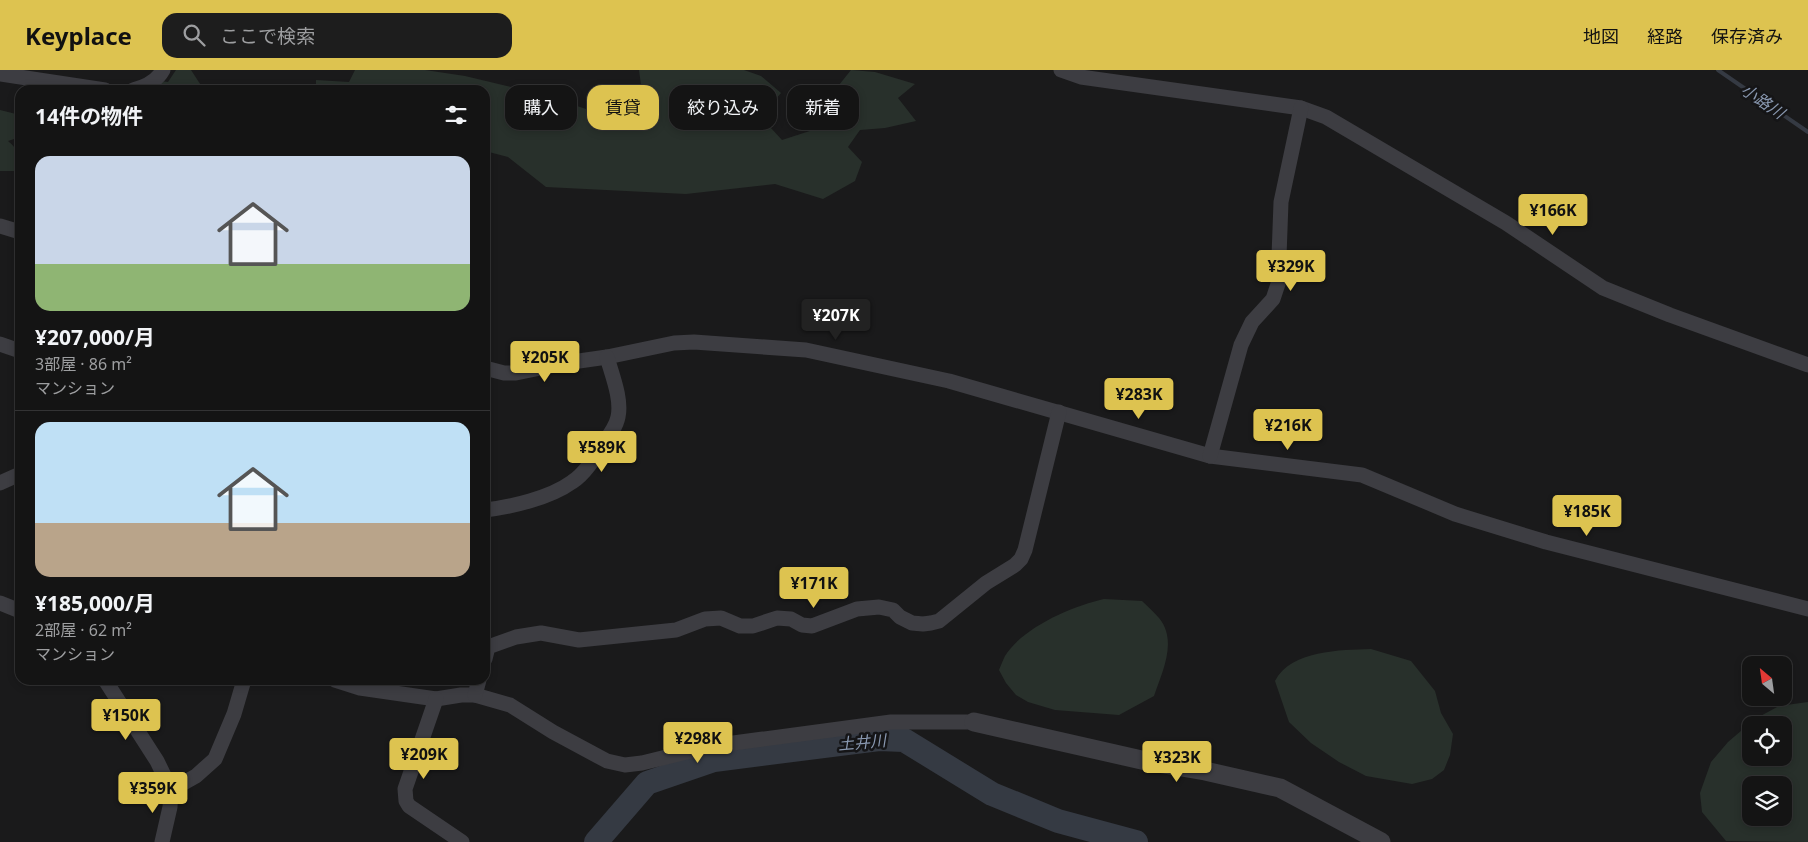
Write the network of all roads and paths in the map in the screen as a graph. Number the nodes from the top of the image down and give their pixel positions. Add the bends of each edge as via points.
1 (163, 70) edge
2 (1061, 70) edge
3 (0, 74) edge
4 (72, 85) edge
5 (145, 85) edge
6 (1302, 108) junction
7 (0, 226) edge
8 (15, 230) edge
9 (0, 344) edge
10 (15, 349) edge
11 (607, 357) junction
12 (1808, 365) edge
13 (490, 369) edge
14 (1059, 412) junction
15 (1210, 456) junction
16 (15, 476) edge
17 (0, 483) edge
18 (490, 509) edge
19 (0, 603) edge
20 (15, 609) edge
21 (1808, 609) edge
22 (490, 646) edge
23 (108, 685) edge
24 (243, 685) edge
25 (351, 685) edge
26 (478, 685) edge
27 (475, 695) junction
28 (436, 699) junction
29 (974, 722) joint
30 (170, 790) junction
31 (162, 842) edge
32 (462, 842) edge
33 (1381, 842) edge

1 - 5 street
2 - 6 street via 1081,77
3 - 4 street
6 - 12 street via 1326,117 1506,223 1603,288 1670,316
6 - 15 street via 1281,202 1278,284 1273,299 1252,322 1241,345
7 - 8 street
9 - 10 street
11 - 13 street via 516,373
11 - 14 street via 694,342 806,350 949,381
11 - 18 street via 618,399 618,416 594,460 573,482 545,495
14 - 15 street
14 - 22 street via 1021,559 986,582 939,621 912,623 893,610 879,607 857,609 812,626 777,618 752,626 740,626 721,618 705,619 676,630 578,640 542,633 516,637
15 - 21 street via 1362,475 1454,514 1546,542
16 - 17 street
19 - 20 street
23 - 30 street via 158,761
24 - 30 street via 215,759 196,776
25 - 28 street
26 - 27 street
27 - 28 street
27 - 29 street via 510,705 607,761 625,765 711,746 891,722
28 - 32 street via 405,796 409,806
29 - 33 street via 1280,788
30 - 31 street via 170,807

